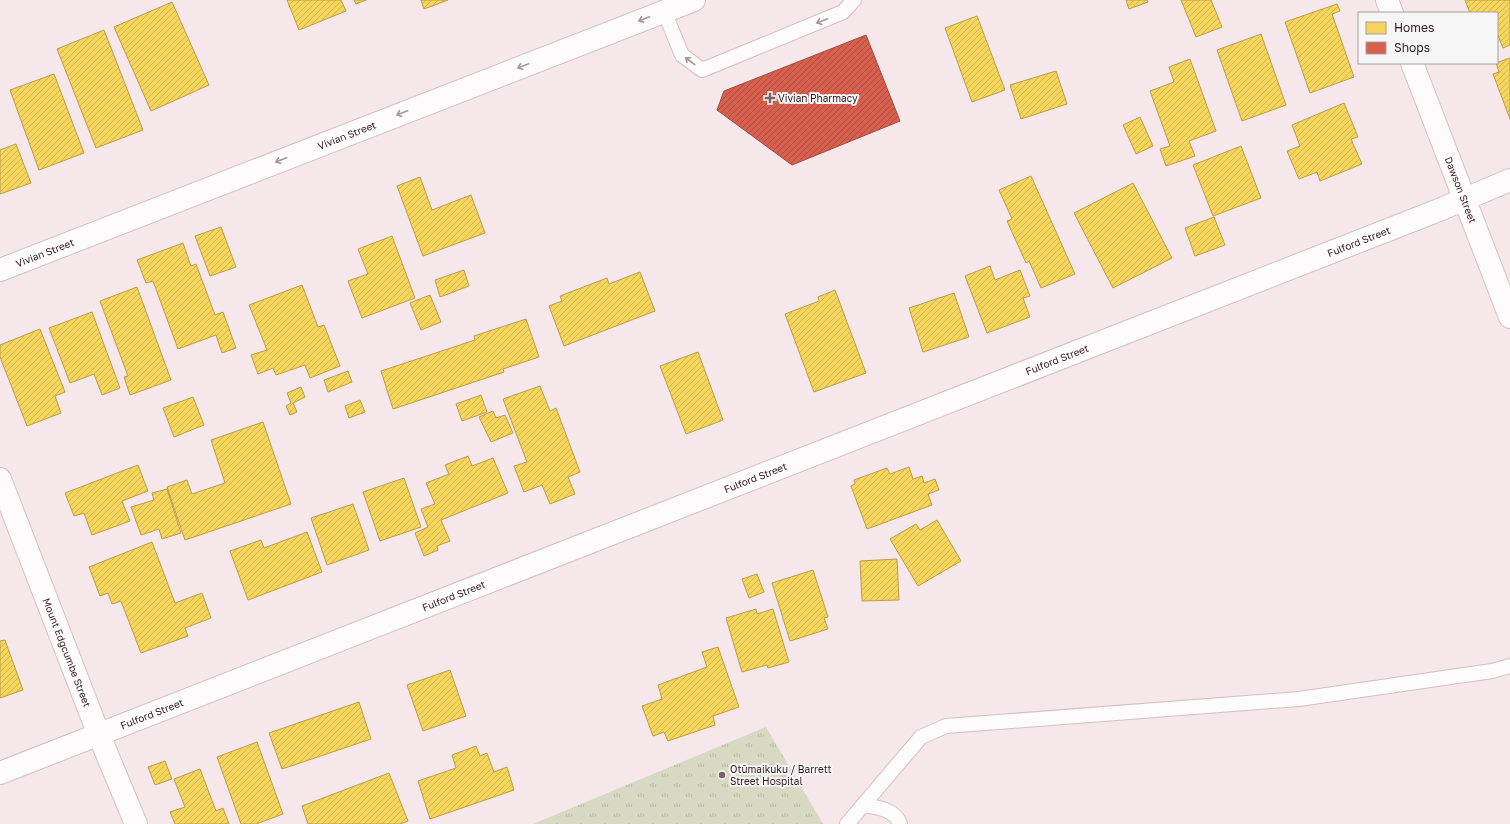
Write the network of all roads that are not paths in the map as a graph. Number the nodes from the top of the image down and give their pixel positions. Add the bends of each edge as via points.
1 (694, 0) edge
2 (854, 0) edge
3 (1387, 0) edge
4 (664, 11) junction
5 (1392, 12) edge
6 (1412, 64) edge
7 (1510, 180) edge
8 (1465, 199) junction
9 (0, 270) edge
10 (1510, 317) edge
11 (0, 479) edge
12 (1510, 666) edge
13 (99, 735) junction
14 (0, 773) edge
15 (862, 805) junction
16 (136, 824) edge
17 (847, 824) edge
18 (900, 824) edge

1 - 4 street, Vivian Street
2 -> 4 lane via 843,12 702,70 682,55
3 - 5 street
4 -> 9 street, Vivian Street
6 - 8 street, Dawson Street
7 - 8 street, Fulford Street
8 - 10 street, Dawson Street
8 - 13 street, Fulford Street
11 - 13 street, Mount Edgcumbe Street
12 - 15 lane via 1492,671 1299,699 946,726 921,737
13 - 14 street, Fulford Street
13 - 16 street, Mount Edgcumbe Street
15 - 17 lane
15 - 18 lane via 884,808 898,819

